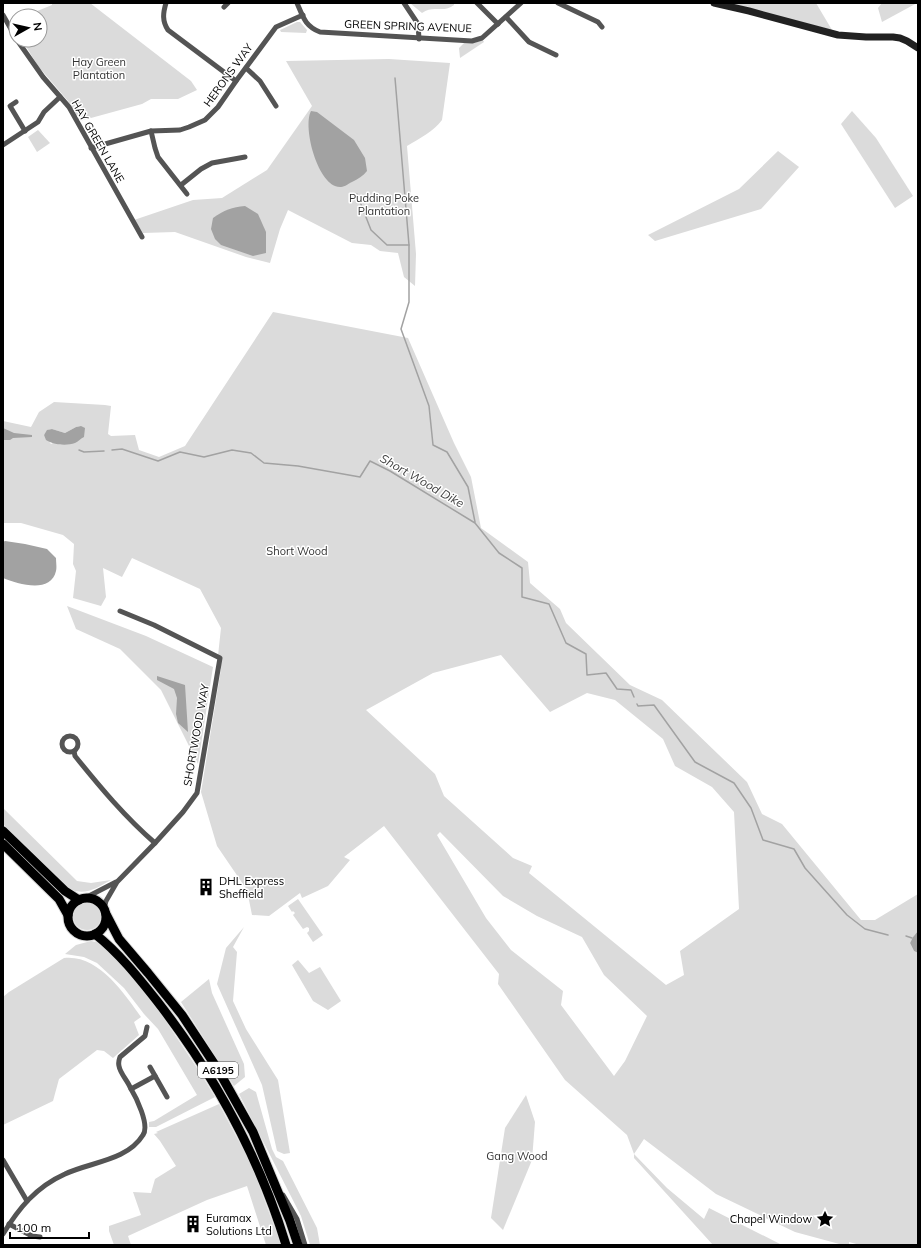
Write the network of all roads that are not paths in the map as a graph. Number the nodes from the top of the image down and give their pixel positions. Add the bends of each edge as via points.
1 (166, 3) edge
2 (298, 3) edge
3 (404, 3) edge
4 (477, 3) edge
5 (521, 3) edge
6 (558, 3) edge
7 (714, 3) edge
8 (303, 15) junction
9 (506, 17) junction
10 (498, 24) junction
11 (602, 27) dead end
12 (419, 39) junction
13 (23, 48) edge
14 (918, 48) edge
15 (556, 55) dead end
16 (246, 68) junction
17 (236, 81) junction
18 (60, 97) junction
19 (16, 102) dead end
20 (276, 106) dead end
21 (25, 131) junction
22 (151, 131) junction
23 (3, 146) edge
24 (92, 148) junction
25 (245, 157) dead end
26 (181, 185) junction
27 (187, 194) dead end
28 (142, 237) dead end
29 (120, 612) dead end
30 (74, 751) dead end
31 (3, 831) edge
32 (155, 843) junction
33 (3, 844) edge
34 (117, 882) junction
35 (82, 899) junction
36 (105, 912) junction
37 (68, 916) junction
38 (95, 934) junction
39 (147, 1027) dead end
40 (150, 1067) dead end
41 (155, 1076) junction
42 (131, 1089) junction
43 (167, 1097) dead end
44 (3, 1160) edge
45 (272, 1175) junction
46 (27, 1201) junction
47 (9, 1224) junction
48 (3, 1234) edge
49 (40, 1237) dead end
50 (286, 1245) edge
51 (298, 1245) edge
52 (305, 1245) edge

1 - 17 street via 164,19 168,30
2 - 8 street, GREEN SPRING AVENUE
3 - 12 street via 418,24
4 - 10 street
5 - 9 street, GREEN SPRING AVENUE
6 - 11 street via 598,22
7 - 14 street via 838,35 893,36
8 - 12 street, GREEN SPRING AVENUE via 312,29 320,32
8 - 16 street, HERONS WAY via 276,27
9 - 10 street, GREEN SPRING AVENUE
9 - 15 street via 530,42
10 - 12 street, GREEN SPRING AVENUE via 482,38 472,41
13 - 18 street, HAY GREEN LANE via 42,77
16 - 17 street, HERONS WAY
16 - 20 street via 260,81
17 - 22 street, HERONS WAY via 218,107 205,120 180,130
18 - 21 street via 44,112 38,122
18 - 24 street, HAY GREEN LANE via 69,107
19 - 21 street via 10,106
21 - 23 street
22 - 24 street, HERONS WAY
22 - 26 street via 158,157
24 - 28 street, HAY GREEN LANE
25 - 26 street via 212,163
26 - 27 street
29 - 32 street, SHORTWOOD WAY via 154,625 220,658 197,793
30 - 32 street via 75,756 106,794 135,826
31 - 35 highway, A6195 via 65,891
32 - 34 street, SHORTWOOD WAY
33 - 37 highway via 59,899
34 - 35 street, SHORTWOOD WAY
34 - 36 street, SHORTWOOD WAY via 106,901
35 - 36 highway, A6195 via 91,898 97,901
35 - 37 highway via 72,906
36 - 38 highway via 104,925
36 - 45 highway, A6195 via 119,939 182,1015 217,1068 253,1132
37 - 38 highway via 75,931 86,935
38 - 50 highway, A6195 via 112,948 143,983 172,1020 205,1070 238,1128 280,1224
39 - 42 street via 145,1036 120,1057 118,1062
40 - 41 street
41 - 42 street
41 - 43 street
42 - 46 street via 144,1119 145,1130 135,1145 122,1154 55,1179
44 - 46 street
45 - 51 highway, A6195
45 - 52 street via 297,1219
46 - 47 street
47 - 48 street
47 - 49 street via 32,1236

